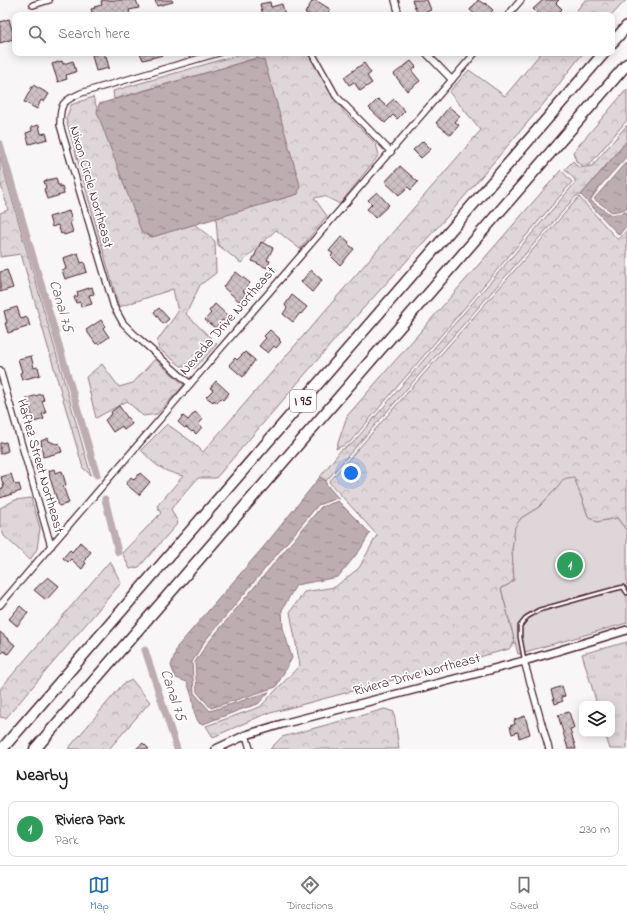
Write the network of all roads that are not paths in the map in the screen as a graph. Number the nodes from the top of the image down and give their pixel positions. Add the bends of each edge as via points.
1 (50, 0) edge
2 (395, 0) edge
3 (521, 0) edge
4 (33, 5) dead end
5 (398, 12) edge
6 (511, 12) edge
7 (627, 26) edge
8 (615, 40) edge
9 (208, 56) edge
10 (314, 56) edge
11 (429, 56) edge
12 (473, 56) edge
13 (601, 56) edge
14 (627, 64) edge
15 (452, 80) junction
16 (391, 152) junction
17 (0, 370) edge
18 (190, 384) junction
19 (51, 546) junction
20 (627, 593) edge
21 (0, 605) edge
22 (627, 630) edge
23 (524, 660) junction
24 (246, 735) junction
25 (2, 749) edge
26 (35, 749) edge
27 (216, 749) edge
28 (250, 749) edge
29 (549, 749) edge

1 - 4 street
2 - 5 street
3 - 6 street
7 - 8 highway
9 - 18 street, Nixon Circle Northeast via 81,93 65,101 60,111 60,125 114,307 123,323
10 - 16 street via 336,96
11 - 15 street
12 - 15 street, Nevada Drive Northeast
13 - 25 highway, I 95
14 - 26 highway, I 95
15 - 16 street, Nevada Drive Northeast
16 - 18 street, Nevada Drive Northeast
17 - 19 street, Haftez Street Northeast
18 - 19 street, Nevada Drive Northeast
19 - 21 street, Nevada Drive Northeast
20 - 23 lane via 623,587 539,610 527,617 520,626
22 - 23 street, Riviera Drive Northeast
23 - 24 street, Riviera Drive Northeast
23 - 29 street
24 - 27 street, Riviera Drive Northeast
24 - 28 street

